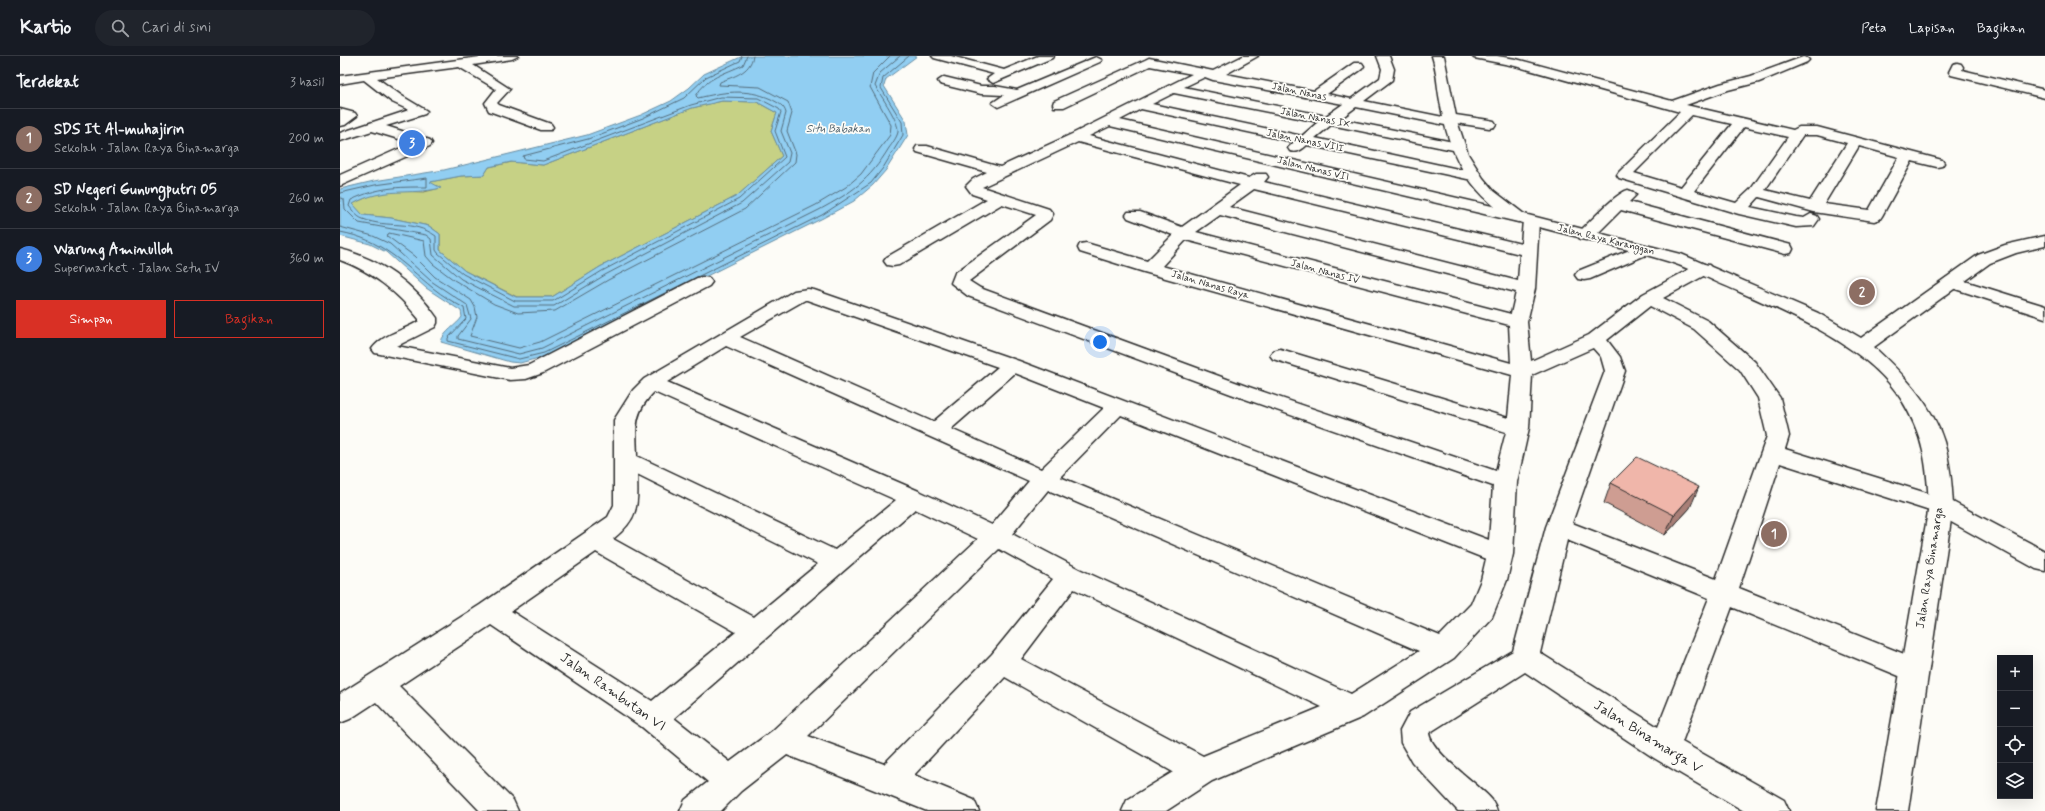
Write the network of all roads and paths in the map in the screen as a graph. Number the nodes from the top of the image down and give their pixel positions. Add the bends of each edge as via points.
1 (938, 56) edge
2 (1079, 56) edge
3 (1252, 56) edge
4 (1383, 56) edge
5 (1438, 56) edge
6 (1478, 56) edge
7 (505, 57) edge
8 (1042, 57) edge
9 (1096, 60) junction
10 (1803, 60) dead end
11 (1556, 63) dead end
12 (463, 64) junction
13 (1358, 66) dead end
14 (1956, 67) dead end
15 (1134, 68) junction
16 (1544, 70) junction
17 (1006, 74) junction
18 (1208, 75) junction
19 (366, 76) junction
20 (340, 80) edge
21 (992, 80) dead end
22 (944, 81) dead end
23 (1173, 89) junction
24 (1017, 94) junction
25 (2045, 94) edge
26 (1315, 96) junction
27 (998, 103) dead end
28 (1352, 103) junction
29 (1059, 104) dead end
30 (1139, 105) junction
31 (1674, 105) junction
32 (1689, 110) junction
33 (340, 112) edge
34 (1450, 120) junction
35 (1107, 121) junction
36 (1328, 121) junction
37 (340, 122) edge
38 (1742, 122) junction
39 (1488, 124) dead end
40 (340, 126) edge
41 (374, 127) junction
42 (546, 127) dead end
43 (359, 131) junction
44 (1796, 135) junction
45 (340, 137) edge
46 (1077, 137) junction
47 (1303, 141) junction
48 (1855, 141) junction
49 (1458, 147) junction
50 (922, 149) dead end
51 (1908, 154) junction
52 (1280, 161) junction
53 (1937, 163) dead end
54 (1002, 172) junction
55 (1472, 176) junction
56 (340, 181) edge
57 (1644, 182) junction
58 (1253, 184) junction
59 (1684, 192) junction
60 (1756, 192) junction
61 (1001, 198) junction
62 (1617, 204) junction
63 (1217, 209) junction
64 (1739, 209) junction
65 (1812, 213) junction
66 (1134, 215) dead end
67 (1525, 219) junction
68 (1183, 234) junction
69 (1586, 235) junction
70 (2045, 241) edge
71 (1086, 248) dead end
72 (1785, 249) dead end
73 (1642, 250) junction
74 (1528, 251) junction
75 (340, 254) edge
76 (893, 262) dead end
77 (1150, 268) junction
78 (1703, 269) junction
79 (1584, 276) dead end
80 (703, 282) dead end
81 (1952, 282) junction
82 (1526, 289) junction
83 (1649, 298) junction
84 (2045, 312) edge
85 (1518, 322) junction
86 (725, 338) junction
87 (1596, 339) junction
88 (1862, 347) junction
89 (1280, 355) dead end
90 (1012, 365) junction
91 (1522, 372) junction
92 (651, 383) junction
93 (1117, 407) junction
94 (1518, 428) junction
95 (936, 431) junction
96 (1773, 453) junction
97 (625, 459) junction
98 (1044, 479) junction
99 (1505, 482) junction
100 (913, 498) junction
101 (1941, 506) junction
102 (1558, 527) junction
103 (996, 537) junction
104 (595, 540) junction
105 (1500, 554) junction
106 (837, 562) junction
107 (2045, 562) edge
108 (1070, 576) junction
109 (1724, 593) junction
110 (490, 612) junction
111 (757, 631) junction
112 (1444, 650) junction
113 (1525, 658) junction
114 (1002, 662) junction
115 (1914, 670) junction
116 (378, 684) junction
117 (1353, 708) junction
118 (340, 710) edge
119 (653, 718) junction
120 (784, 740) junction
121 (1665, 748) junction
122 (1201, 771) junction
123 (889, 780) junction
124 (730, 781) junction
125 (502, 811) edge
126 (696, 811) edge
127 (963, 811) edge
128 (1138, 811) edge
129 (1481, 811) edge
130 (1773, 811) edge
131 (1892, 811) edge

1 - 17 street
2 - 9 street
3 - 18 street
4 - 28 street, Jalan Nanas Raya via 1388,69 1386,80
5 - 34 street, Jalan Raya Karanggan
6 - 16 street
7 - 12 street
8 - 17 street
9 - 15 street
9 - 24 street
10 - 31 street via 1755,79
11 - 16 street
12 - 19 street
12 - 42 street via 504,89 497,94 491,104 494,108
13 - 26 street
14 - 25 street via 1955,72
15 - 18 street, Jalan Nanas via 1149,62
15 - 29 street
16 - 31 street
17 - 21 street
18 - 23 street
18 - 26 street, Jalan Nanas
19 - 20 street
19 - 41 street via 388,94 420,111
22 - 24 street via 981,90
23 - 30 street
23 - 36 street, Jalan Nanas IX
24 - 27 street
26 - 28 street, Jalan Nanas
28 - 34 street, Jalan Nanas
28 - 36 street, Jalan Nanas Raya
30 - 35 street
30 - 47 street, Jalan Nanas VIII
31 - 32 street
32 - 38 street
32 - 57 street via 1624,175
33 - 37 street via 350,116
34 - 39 street, Jalan Nanas
34 - 49 street, Jalan Raya Karanggan
35 - 46 street
35 - 52 street, Jalan Nanas VII
36 - 47 street, Jalan Nanas Raya
36 - 49 street, Jalan Nanas IX
38 - 44 street
38 - 59 street
40 - 43 street
41 - 43 street
41 - 56 street via 426,143
43 - 45 street
44 - 48 street via 1799,131 1810,130
44 - 60 street
46 - 54 street
46 - 58 street
47 - 52 street, Jalan Nanas Raya
47 - 55 street, Jalan Nanas VIII
48 - 51 street
48 - 65 street
49 - 55 street, Jalan Raya Karanggan
50 - 54 street
51 - 53 street
51 - 65 street via 1874,216
52 - 58 street, Jalan Nanas Raya
52 - 67 street, Jalan Nanas VII
54 - 61 street via 978,182 974,189
55 - 67 street, Jalan Raya Karanggan via 1496,203
57 - 59 street
57 - 62 street
58 - 63 street, Jalan Nanas Raya
58 - 74 street
59 - 64 street
60 - 64 street
60 - 65 street
61 - 76 street
61 - 99 street via 1045,214 961,277 960,283 974,292 1136,354
62 - 69 street
62 - 72 street
63 - 68 street, Jalan Nanas Raya
63 - 82 street
64 - 65 street via 1808,223
66 - 68 street, Jalan Nanas IV
67 - 69 street, Jalan Raya Karanggan
67 - 74 street
68 - 77 street, Jalan Nanas Raya
68 - 85 street, Jalan Nanas IV
69 - 73 street, Jalan Raya Karanggan
70 - 81 street via 2011,249 1984,260
71 - 77 street
73 - 78 street, Jalan Raya Karanggan via 1675,258
73 - 79 street
74 - 82 street
75 - 80 street via 373,267 399,285 428,318 428,323 386,344 382,349 510,374 526,373 536,369
77 - 91 street, Jalan Nanas Raya
78 - 83 street
78 - 88 street, Jalan Raya Karanggan via 1804,314
81 - 84 street
81 - 88 street
82 - 85 street
83 - 87 street
83 - 96 street via 1701,325 1748,366 1768,398 1778,436
85 - 91 street
86 - 90 street via 800,295 808,294
86 - 92 street
86 - 95 street
87 - 91 street
87 - 102 street via 1610,356 1614,371
88 - 101 street, Jalan Raya Binamarga via 1910,396 1924,420 1933,441 1939,470
89 - 94 street
90 - 93 street
90 - 95 street
91 - 94 street
92 - 97 street via 640,394 625,420
92 - 100 street
93 - 98 street
93 - 105 street
94 - 99 street
95 - 98 street
96 - 101 street
96 - 109 street
97 - 104 street via 626,505 623,514 618,522
97 - 106 street
98 - 103 street
98 - 112 street
99 - 105 street
100 - 103 street
100 - 106 street
101 - 107 street
101 - 115 street, Jalan Raya Binamarga
102 - 109 street
102 - 113 street
103 - 108 street
103 - 120 street
104 - 110 street
104 - 111 street
105 - 112 street via 1494,580 1482,610
106 - 111 street
108 - 114 street
108 - 117 street
109 - 115 street
109 - 121 street
110 - 116 street
110 - 119 street, Jalan Rambutan VI via 513,624
111 - 119 street
112 - 117 street
113 - 121 street, Jalan Binamarga V
113 - 129 street via 1421,721 1414,735 1425,757
114 - 122 street
114 - 123 street
115 - 131 street, Jalan Raya Binamarga
116 - 118 street
116 - 125 street
117 - 122 street
119 - 124 street, Jalan Rambutan VI
120 - 123 street
120 - 124 street
121 - 130 street, Jalan Binamarga V
122 - 128 street
123 - 127 street
124 - 126 street

